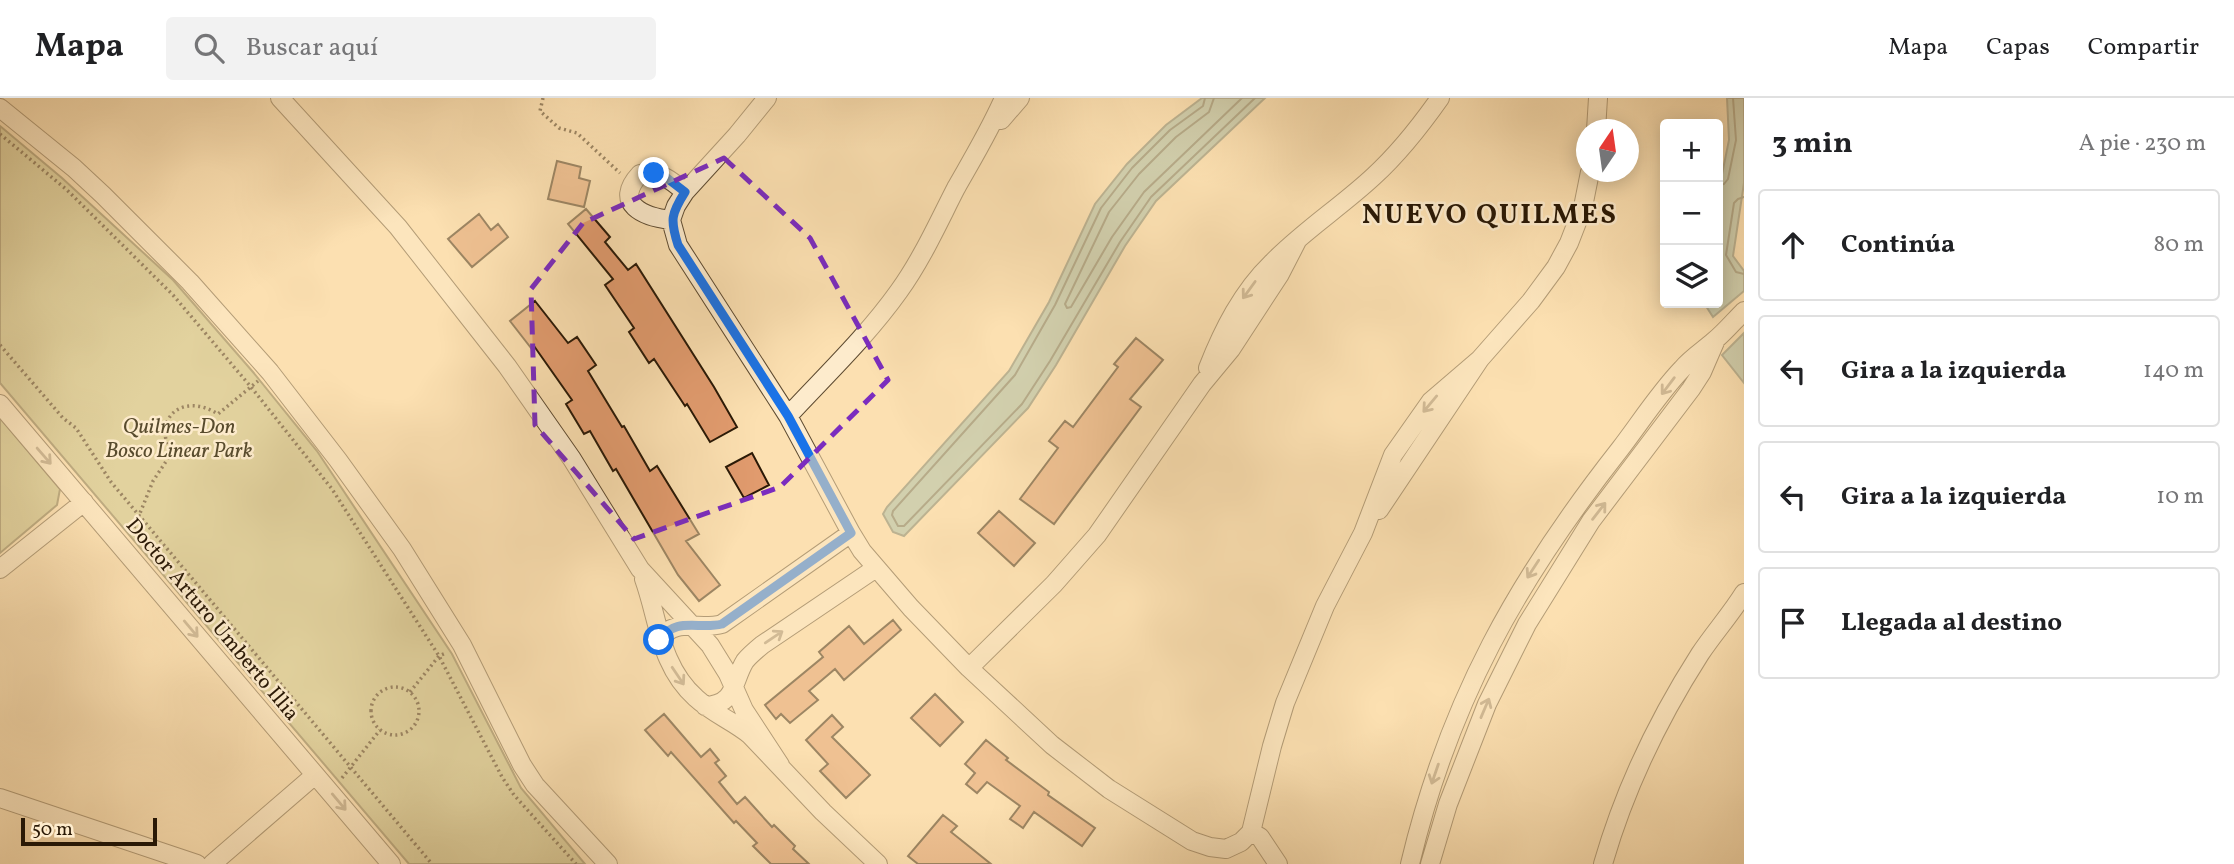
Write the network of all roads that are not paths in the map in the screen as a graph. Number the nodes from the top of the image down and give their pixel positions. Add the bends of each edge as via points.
1 (280, 98) edge
2 (768, 98) edge
3 (1004, 98) edge
4 (1020, 98) edge
5 (1440, 98) edge
6 (1598, 98) edge
7 (0, 108) edge
8 (1597, 119) edge
9 (989, 133) junction
10 (1588, 182) edge
11 (685, 192) junction
12 (671, 220) junction
13 (1744, 311) edge
14 (1717, 339) junction
15 (0, 404) edge
16 (788, 416) junction
17 (1619, 450) junction
18 (1636, 464) junction
19 (84, 502) junction
20 (851, 533) junction
21 (876, 568) junction
22 (0, 569) edge
23 (640, 569) junction
24 (1743, 596) edge
25 (692, 625) junction
26 (659, 640) junction
27 (969, 668) junction
28 (734, 689) junction
29 (705, 706) junction
30 (780, 765) junction
31 (316, 775) junction
32 (0, 798) edge
33 (1251, 832) junction
34 (1229, 856) edge
35 (197, 864) edge
36 (212, 864) edge
37 (391, 864) edge
38 (608, 864) edge
39 (878, 864) edge
40 (1278, 864) edge
41 (1410, 864) edge
42 (1430, 864) edge
43 (1603, 864) edge

1 - 23 street via 398,227 480,330 540,411
2 - 11 street
3 - 9 street
4 - 9 street
5 - 27 street via 1374,176 1259,277 1233,313 1202,384 1097,535
6 - 8 street
7 - 38 street via 103,195 190,282 270,372 402,549 462,645 534,785
9 - 16 street via 897,293
10 - 33 street via 1583,207 1556,267 1480,359 1431,401 1403,439 1285,703
11 - 12 street
11 - 12 street via 654,173 640,174 633,182 630,197 640,213
12 - 16 street via 678,245
13 - 14 street
14 -> 17 street via 1681,370
14 - 18 street via 1702,372
15 -> 19 street, Doctor Arturo Umberto Illia
16 - 20 street
17 - 18 street
17 -> 41 street via 1539,560 1485,653 1444,749
42 -> 18 street via 1462,763 1504,667 1591,522
19 - 22 street
19 -> 31 street, Doctor Arturo Umberto Illia
20 - 21 street
20 - 25 street via 722,624
21 - 27 street
28 -> 21 street via 751,654
23 - 25 street
23 - 26 street
24 - 43 street via 1700,655 1661,726 1628,794
25 - 26 street via 673,626
25 - 28 street via 720,659
26 -> 29 street via 678,679
27 - 34 street via 1052,745 1108,789 1192,841
28 - 29 street via 720,704
28 - 30 street
29 - 30 street via 740,727
30 - 39 street
31 - 36 street
31 -> 37 street, Doctor Arturo Umberto Illia
32 - 35 street
33 - 34 street
33 - 40 street

